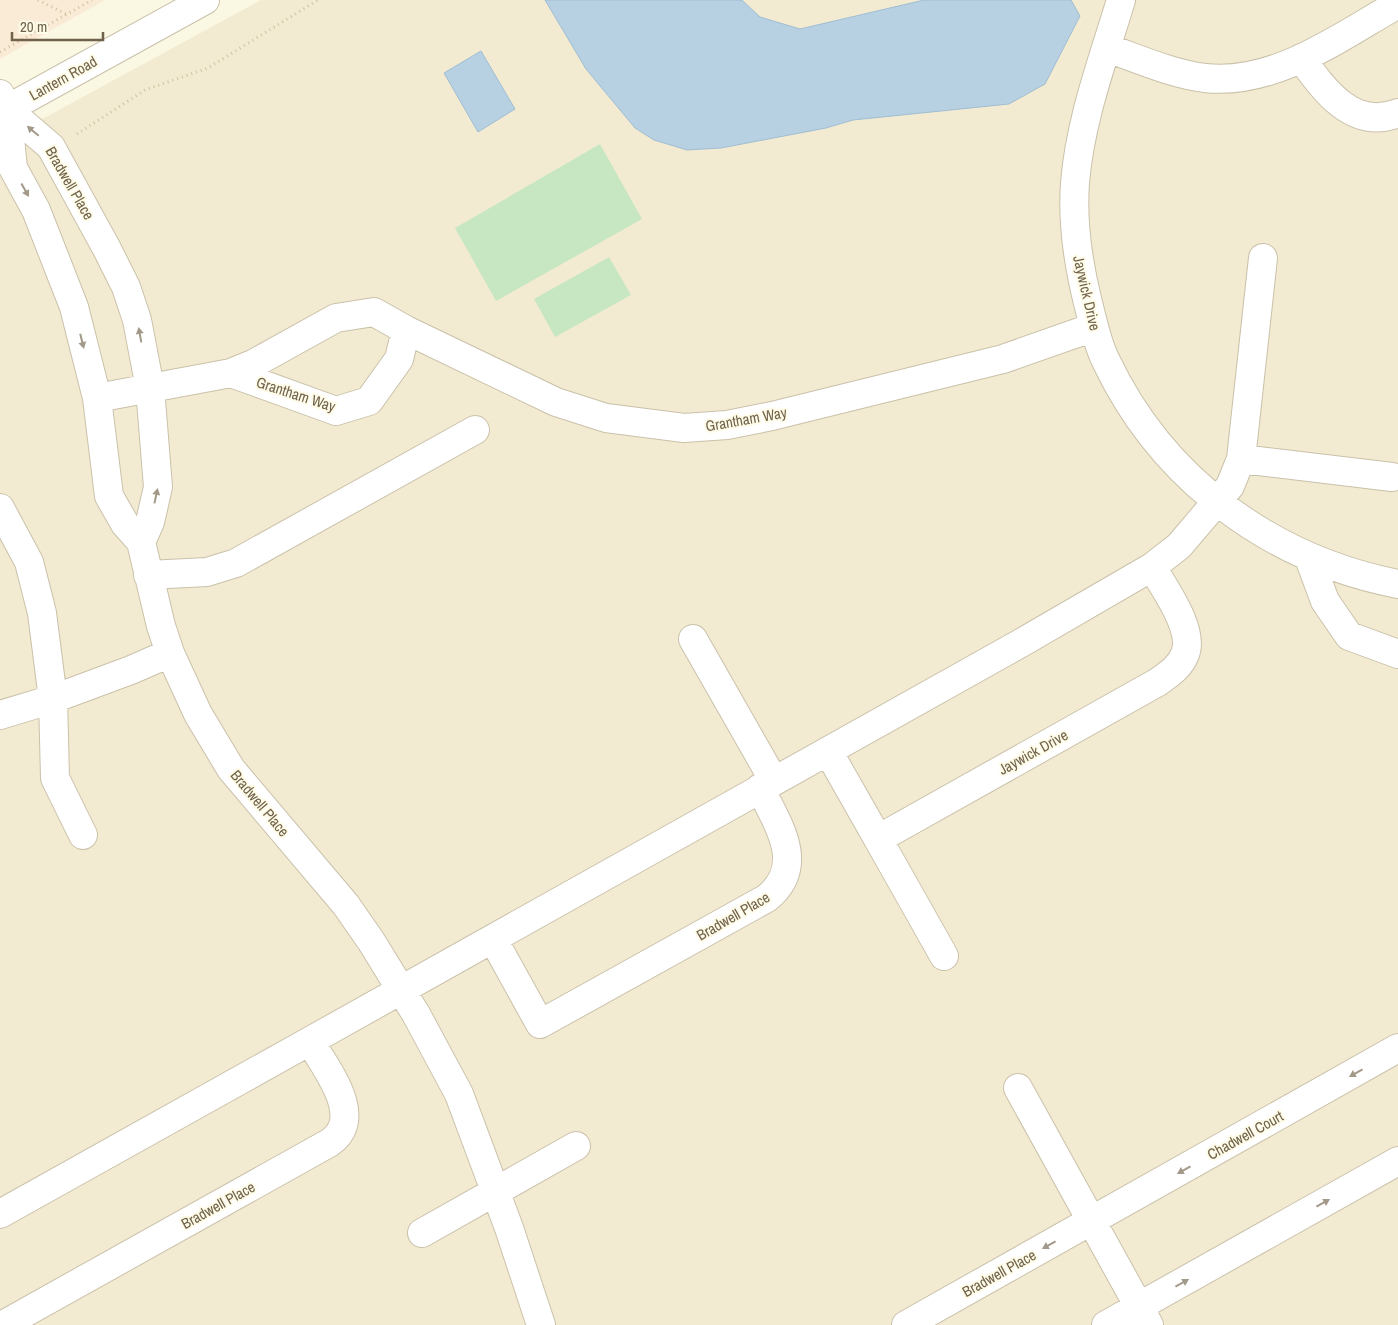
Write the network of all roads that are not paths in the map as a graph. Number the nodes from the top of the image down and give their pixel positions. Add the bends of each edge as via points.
1 (205, 0) edge
2 (1121, 0) edge
3 (1398, 4) edge
4 (1107, 48) junction
5 (1301, 58) junction
6 (2, 106) edge
7 (1398, 113) edge
8 (1263, 258) dead end
9 (1094, 327) junction
10 (406, 330) junction
11 (231, 373) junction
12 (150, 388) junction
13 (96, 398) junction
14 (474, 430) dead end
15 (1241, 459) junction
16 (1392, 477) dead end
17 (1217, 501) junction
18 (0, 508) edge
19 (141, 542) junction
20 (1309, 558) junction
21 (1152, 567) junction
22 (148, 575) junction
23 (1398, 584) edge
24 (694, 639) dead end
25 (170, 653) junction
26 (1398, 654) edge
27 (53, 699) junction
28 (0, 715) edge
29 (828, 751) junction
30 (767, 785) junction
31 (83, 835) dead end
32 (878, 839) junction
33 (493, 939) junction
34 (944, 956) dead end
35 (402, 990) junction
36 (310, 1040) junction
37 (1398, 1048) edge
38 (1018, 1088) dead end
39 (576, 1146) dead end
40 (1398, 1161) edge
41 (495, 1192) junction
42 (0, 1214) edge
43 (1092, 1221) junction
44 (422, 1233) dead end
45 (1144, 1316) edge
46 (3, 1325) edge
47 (542, 1325) edge
48 (906, 1325) edge
49 (1106, 1325) edge

1 - 6 street, Lantern Road
2 - 4 street, Jaywick Drive
3 - 5 street
4 - 5 street via 1205,78 1262,73
4 - 9 street, Jaywick Drive via 1080,137 1075,183 1074,234
5 - 7 street via 1325,92 1346,109 1371,118
12 -> 6 street, Bradwell Place via 137,320 126,287 51,146
6 -> 13 street via 13,168 36,210 74,307
8 - 15 street
9 - 10 street, Grantham Way via 1003,359 772,416 728,425 684,428 606,418 556,402
9 - 17 street, Jaywick Drive via 1105,359 1134,413 1189,478
10 - 11 street, Grantham Way via 374,312 336,318
10 - 11 street, Grantham Way via 399,359 369,401 336,410
11 - 12 street, Grantham Way
12 - 13 street, Grantham Way
19 -> 12 street, Bradwell Place via 150,522 158,486
13 - 19 street via 109,496 124,524
14 - 22 street via 236,563 207,572
15 - 16 street
15 - 17 street via 1230,486
17 - 20 street, Jaywick Drive via 1250,526
17 - 21 street via 1179,546
18 - 27 street via 29,562 42,613
19 - 22 street, Bradwell Place
20 - 23 street, Jaywick Drive via 1343,571
20 - 26 street via 1325,601 1349,636
21 - 29 street
21 - 32 street, Jaywick Drive via 1178,613 1186,635 1186,652 1174,671
22 - 25 street, Bradwell Place
24 - 30 street
25 - 27 street
25 - 35 street, Bradwell Place via 198,714 231,770 346,905
27 - 28 street
27 - 31 street via 55,778
29 - 30 street
29 - 32 street
30 - 33 street
30 - 33 street, Bradwell Place via 788,864 785,879 767,898 540,1024
32 - 34 street
33 - 35 street
35 - 36 street
35 - 41 street, Bradwell Place via 459,1094
36 - 42 street
36 - 46 street, Bradwell Place via 344,1104 344,1126 337,1138
37 -> 43 street, Chadwell Court
38 - 43 street
39 - 41 street
45 -> 40 street
41 - 44 street
41 - 47 street, Bradwell Place
43 - 45 street
43 -> 48 street, Bradwell Place
45 - 49 street

